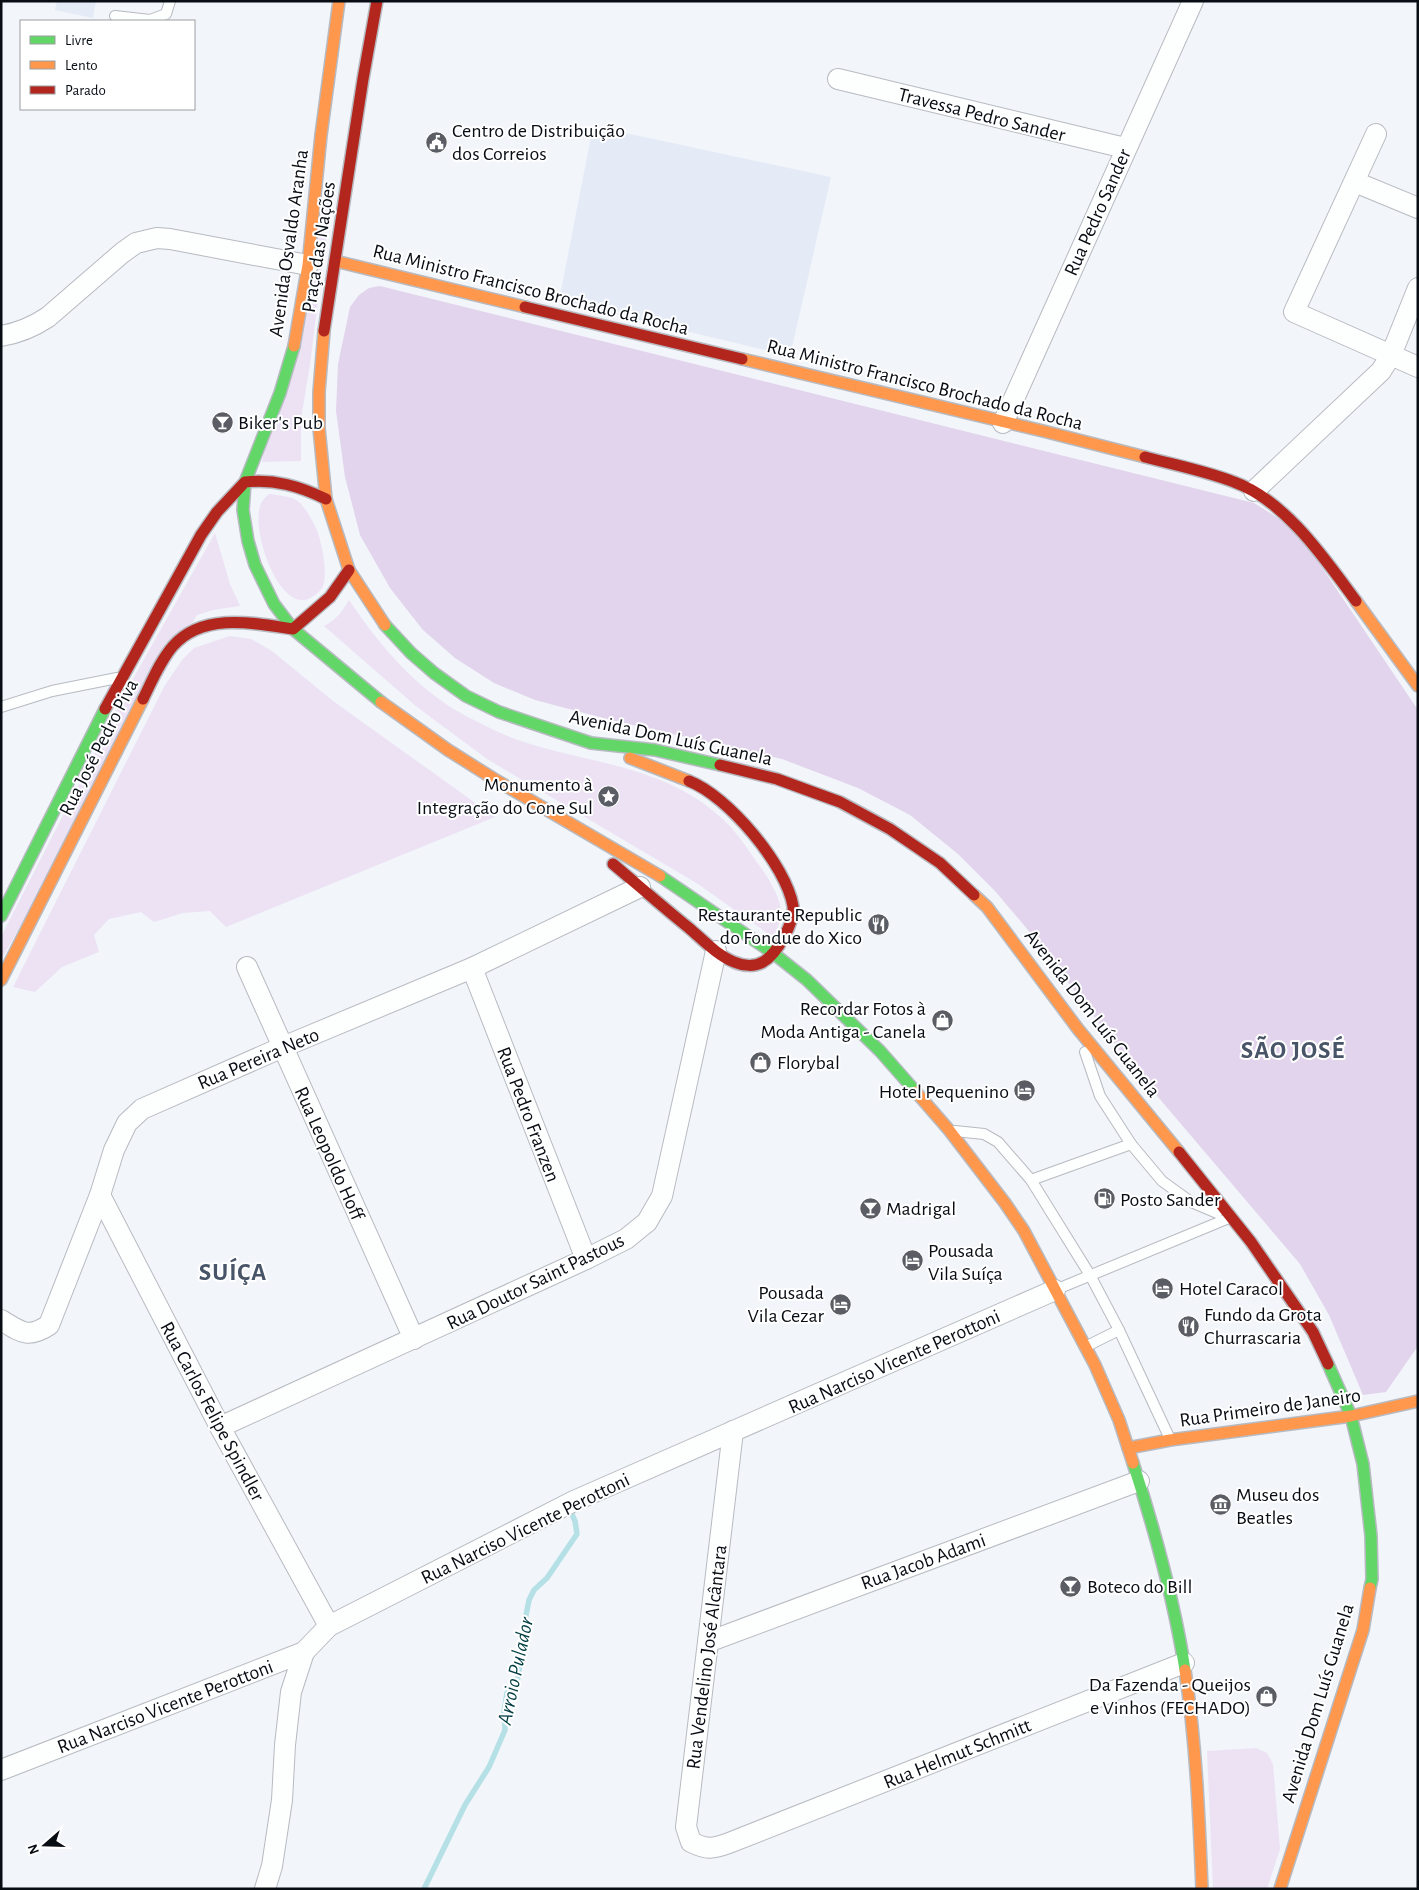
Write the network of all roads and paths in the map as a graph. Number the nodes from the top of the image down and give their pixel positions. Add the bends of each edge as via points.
1 (170, 1) edge
2 (340, 1) edge
3 (376, 1) edge
4 (1193, 1) edge
5 (115, 16) dead end
6 (362, 22) dead end
7 (363, 79) junction
8 (838, 79) dead end
9 (1376, 134) dead end
10 (1125, 148) junction
11 (1355, 182) junction
12 (1418, 208) edge
13 (335, 260) junction
14 (308, 265) junction
15 (1418, 288) edge
16 (1, 336) edge
17 (1392, 355) junction
18 (1418, 367) edge
19 (1002, 422) junction
20 (245, 482) junction
21 (1254, 491) junction
22 (326, 500) junction
23 (349, 570) junction
24 (293, 629) junction
25 (121, 678) junction
26 (1418, 686) edge
27 (1, 707) edge
28 (592, 743) junction
29 (569, 825) junction
30 (640, 887) junction
31 (1, 916) edge
32 (716, 951) junction
33 (773, 953) junction
34 (247, 967) dead end
35 (472, 968) junction
36 (1, 980) edge
37 (1078, 1029) junction
38 (282, 1047) junction
39 (949, 1130) junction
40 (1131, 1144) junction
41 (1030, 1180) junction
42 (100, 1195) junction
43 (1230, 1218) junction
44 (586, 1259) junction
45 (1090, 1275) junction
46 (1054, 1290) junction
47 (1, 1320) edge
48 (1120, 1330) junction
49 (414, 1339) junction
50 (1086, 1347) junction
51 (1418, 1401) edge
52 (1351, 1416) junction
53 (220, 1427) junction
54 (733, 1432) junction
55 (1170, 1440) junction
56 (1128, 1448) junction
57 (1139, 1481) junction
58 (329, 1626) junction
59 (708, 1642) junction
60 (304, 1652) junction
61 (1184, 1663) junction
62 (1, 1770) edge
63 (729, 1844) joint
64 (265, 1889) edge
65 (1202, 1889) edge
66 (1280, 1889) edge

1 - 5 lane via 166,14 150,20
2 - 14 main road, Avenida Osvaldo Aranha
3 - 7 main road, Praça das Nações
4 - 10 street, Rua Pedro Sander
6 - 7 main road
7 - 13 main road, Praça das Nações
8 - 10 street, Travessa Pedro Sander
9 - 11 street
10 - 19 street, Rua Pedro Sander
11 - 12 street
11 - 17 street via 1294,312
13 - 19 main road, Rua Ministro Francisco Brochado da Rocha
13 - 22 main road, Praça das Nações via 319,392
14 - 16 street via 170,239 146,240 122,253 48,318 35,326
14 - 20 main road, Avenida Osvaldo Aranha via 290,360
15 - 17 street
17 - 18 street
17 - 21 street via 1381,371
19 - 21 main road, Rua Ministro Francisco Brochado da Rocha via 1194,470 1236,482
20 - 22 main road via 281,481
20 - 24 main road via 243,510 255,565 274,604
20 - 25 main road, Rua José Pedro Piva via 201,535
21 - 26 main road, Rua Ministro Francisco Brochado da Rocha via 1285,513 1309,538
22 - 23 main road, Avenida Dom Luís Guanela
23 - 24 main road via 330,597
23 - 28 main road, Avenida Dom Luís Guanela via 388,630 411,653 466,696 499,712
24 - 29 main road via 372,695 448,750
24 - 36 main road, Rua José Pedro Piva via 256,623 225,623 188,633 172,648
25 - 27 lane via 52,692
25 - 31 main road, Rua José Pedro Piva
28 - 33 main road via 695,783 717,796 746,824 769,856 793,907 791,924
28 - 37 main road, Avenida Dom Luís Guanela via 655,750 777,778 840,802 890,829 940,863 987,907
29 - 30 main road
29 - 33 main road via 669,882
30 - 32 main road
30 - 35 street, Rua Pereira Neto
32 - 33 main road via 736,963 750,966 763,962
32 - 44 street, Rua Doutor Saint Pastous via 662,1196 647,1222 626,1239
33 - 39 main road via 806,980 880,1052
34 - 38 street, Rua Leopoldo Hoff
35 - 38 street, Rua Pereira Neto
35 - 44 street, Rua Pedro Franzen
37 - 40 lane via 1100,1096
37 - 43 main road, Avenida Dom Luís Guanela
38 - 42 street, Rua Pereira Neto via 142,1109 127,1123 114,1150
38 - 49 street, Rua Leopoldo Hoff
39 - 41 lane via 984,1134 998,1142
39 - 46 main road via 1024,1231
40 - 41 lane
40 - 43 lane via 1162,1181 1191,1202
41 - 45 lane
42 - 47 street, Rua Pereira Neto via 49,1325 37,1333 21,1332
42 - 53 street, Rua Carlos Felipe Spindler
43 - 45 lane
43 - 52 main road, Avenida Dom Luís Guanela via 1271,1269 1313,1332
44 - 49 street, Rua Doutor Saint Pastous
45 - 46 lane
45 - 48 lane
46 - 50 main road
46 - 54 street, Rua Narciso Vicente Perottoni
48 - 50 lane
48 - 55 lane
49 - 53 street, Rua Doutor Saint Pastous
50 - 56 main road
51 - 52 main road, Rua Primeiro de Janeiro
52 - 55 main road, Rua Primeiro de Janeiro
52 - 66 main road, Avenida Dom Luís Guanela via 1363,1464 1372,1536 1372,1579 1363,1630
53 - 58 street, Rua Carlos Felipe Spindler
54 - 58 street, Rua Narciso Vicente Perottoni via 574,1501
54 - 59 street, Rua Vendelino José Alcântara
55 - 56 main road, Rua Primeiro de Janeiro
56 - 57 main road
57 - 59 street, Rua Jacob Adami
57 - 61 main road via 1168,1583
58 - 60 street, Rua Narciso Vicente Perottoni
59 - 63 street, Rua Vendelino José Alcântara via 686,1827 691,1842 702,1848
60 - 62 street, Rua Narciso Vicente Perottoni
60 - 64 street via 291,1692 282,1800 272,1866
61 - 63 street, Rua Helmut Schmitt
61 - 65 main road via 1193,1725

